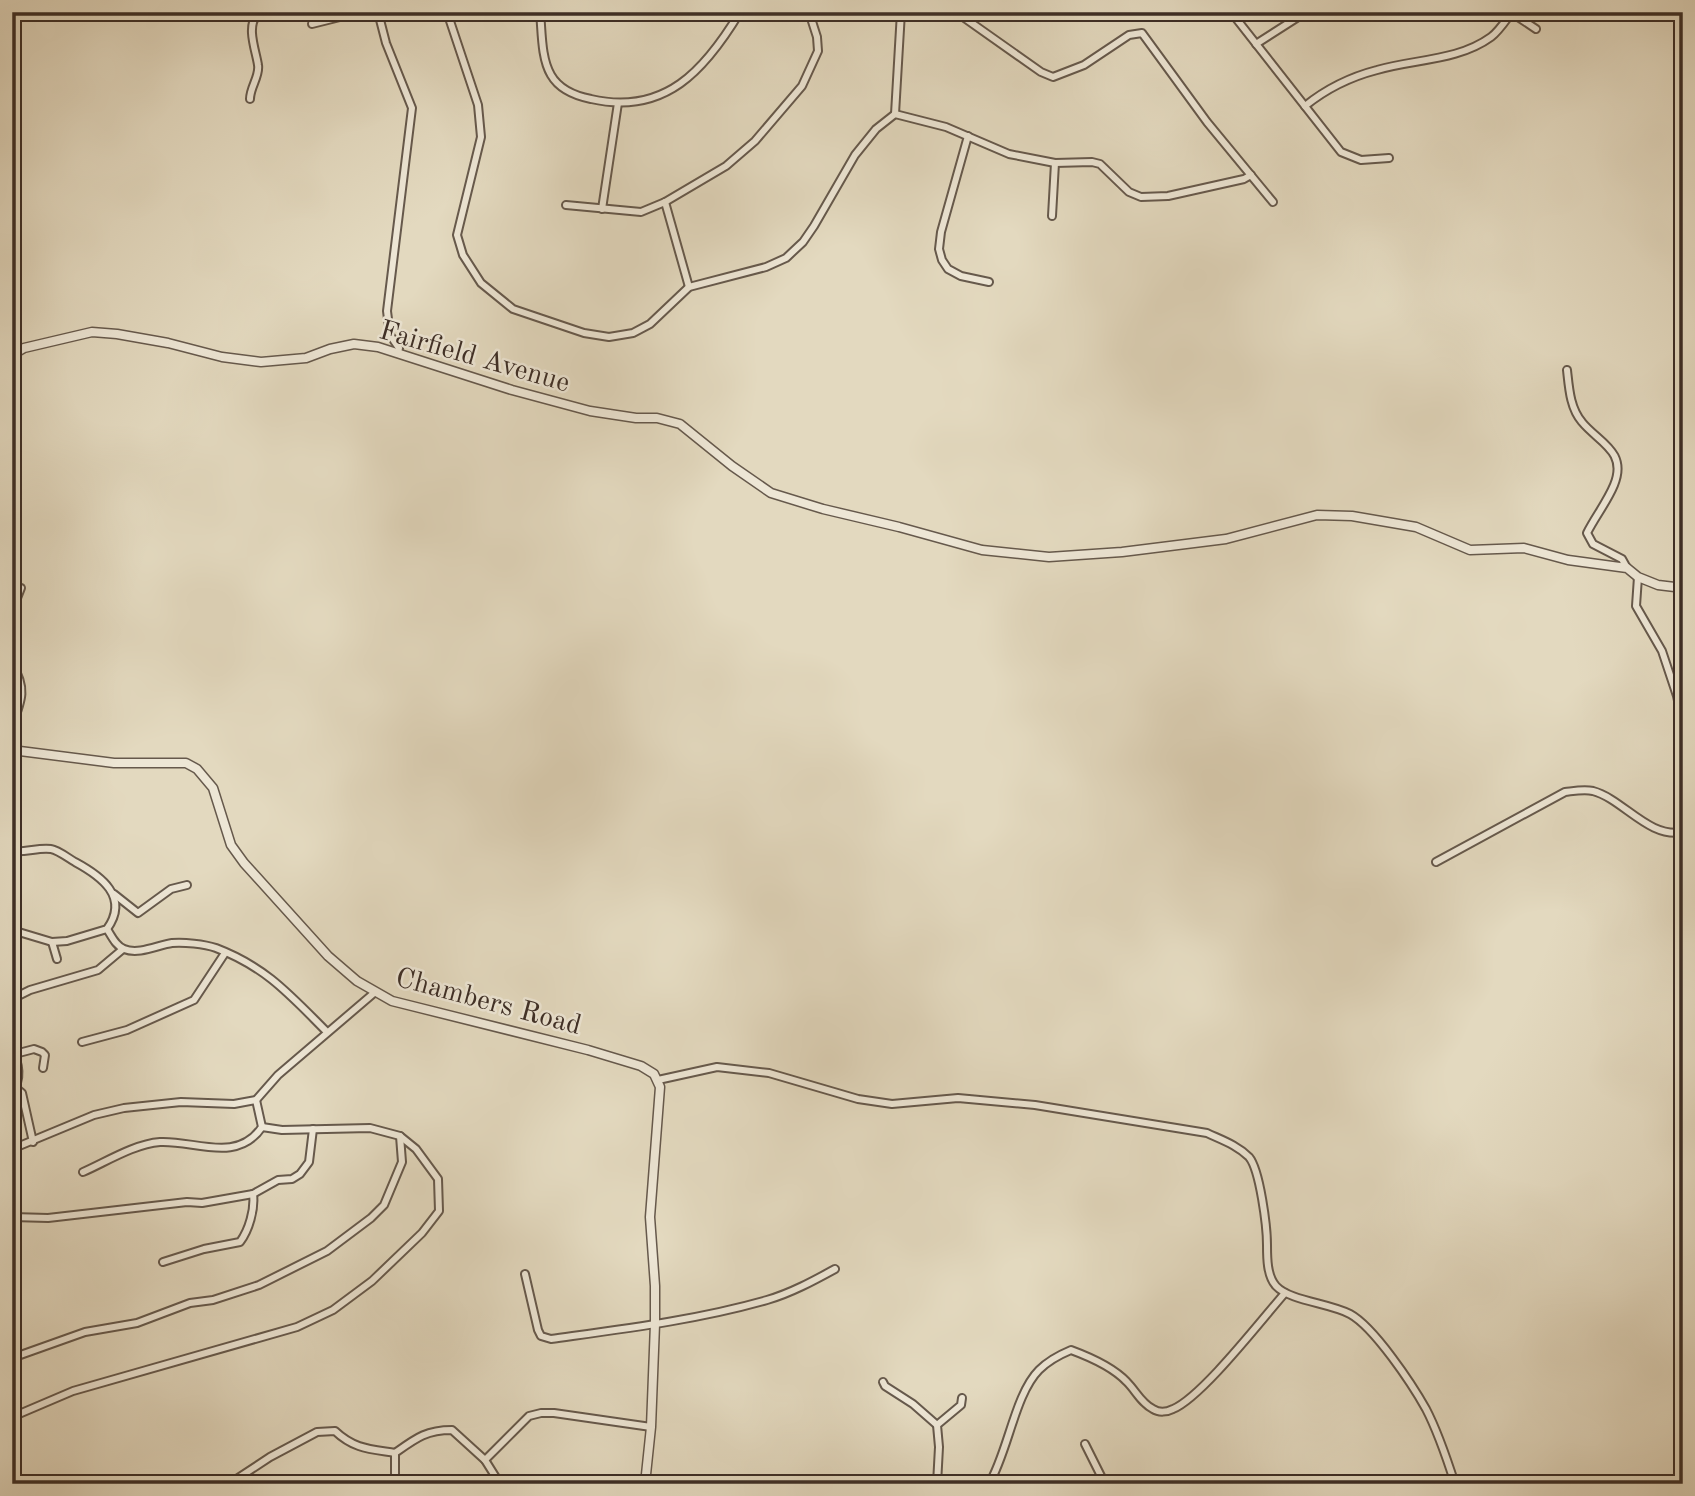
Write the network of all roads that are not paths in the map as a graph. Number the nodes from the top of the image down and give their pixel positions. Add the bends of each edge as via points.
1 (268, 12) edge
2 (360, 12) edge
3 (378, 12) edge
4 (447, 12) edge
5 (540, 12) edge
6 (740, 12) edge
7 (809, 12) edge
8 (901, 12) edge
9 (956, 12) edge
10 (1048, 12) edge
11 (1079, 12) edge
12 (1231, 12) edge
13 (1306, 12) edge
14 (1512, 12) edge
15 (312, 24) dead end
16 (1536, 29) dead end
17 (1256, 44) junction
18 (250, 99) dead end
19 (618, 103) junction
20 (1305, 106) junction
21 (895, 114) junction
22 (968, 136) junction
23 (1389, 158) dead end
24 (1055, 163) junction
25 (1251, 175) junction
26 (665, 202) junction
27 (1273, 202) dead end
28 (566, 205) dead end
29 (602, 209) junction
30 (1052, 216) dead end
31 (989, 282) dead end
32 (689, 287) junction
33 (398, 353) junction
34 (12, 355) edge
35 (1567, 370) dead end
36 (1627, 568) junction
37 (1638, 577) junction
38 (1683, 588) edge
39 (21, 589) dead end
40 (12, 611) edge
41 (12, 664) edge
42 (1683, 724) edge
43 (12, 726) edge
44 (12, 750) edge
45 (1683, 832) edge
46 (12, 851) edge
47 (1436, 862) dead end
48 (187, 884) dead end
49 (114, 894) junction
50 (107, 929) junction
51 (12, 930) edge
52 (52, 942) junction
53 (123, 949) junction
54 (225, 953) junction
55 (57, 959) dead end
56 (374, 993) junction
57 (12, 999) edge
58 (327, 1032) junction
59 (82, 1042) dead end
60 (13, 1052) edge
61 (43, 1068) dead end
62 (658, 1080) junction
63 (14, 1089) edge
64 (256, 1100) junction
65 (262, 1127) junction
66 (313, 1129) junction
67 (400, 1136) junction
68 (33, 1142) junction
69 (12, 1149) edge
70 (83, 1172) dead end
71 (253, 1194) junction
72 (12, 1217) edge
73 (163, 1262) dead end
74 (835, 1269) dead end
75 (525, 1275) dead end
76 (1285, 1293) junction
77 (655, 1324) junction
78 (12, 1358) edge
79 (883, 1382) dead end
80 (962, 1398) dead end
81 (12, 1417) edge
82 (937, 1425) junction
83 (651, 1427) junction
84 (1085, 1444) dead end
85 (395, 1453) junction
86 (485, 1460) junction
87 (229, 1484) edge
88 (395, 1484) edge
89 (500, 1484) edge
90 (645, 1484) edge
91 (936, 1484) edge
92 (989, 1484) edge
93 (1105, 1484) edge
94 (1455, 1484) edge

1 - 18 street via 257,15 252,24 259,69
2 - 15 street
3 - 33 street via 412,107 387,311
4 - 32 street via 481,120 457,234 463,256 481,284 513,309 609,337 650,324
5 - 19 street via 545,57 555,82 578,96
6 - 19 street via 716,49 668,92 652,100
7 - 26 street via 818,51 802,86 755,141 726,166
8 - 21 street
9 - 25 street via 1053,77 1084,65 1129,35 1142,33
10 - 11 street via 1063,17
12 - 17 street
13 - 17 street
14 - 16 street
14 - 20 street via 1492,36 1469,49 1367,73 1324,91
17 - 20 street
19 - 29 street
20 - 23 street via 1340,152 1361,160
21 - 22 street
21 - 32 street via 855,155 814,226 786,258
22 - 24 street via 1009,154
22 - 31 street via 939,249 948,269
24 - 25 street via 1100,164 1129,192 1141,197 1168,196
24 - 30 street
25 - 27 street
26 - 29 street via 641,212
26 - 32 street
28 - 29 street
33 - 34 street, Fairfield Avenue via 354,344 306,358 261,362 92,332
33 - 36 street, Fairfield Avenue via 590,411 680,424 771,493 982,550 1049,557 1122,552 1226,539 1317,515 1416,527 1470,550 1524,548
35 - 36 street via 1574,409 1582,423 1604,440 1616,461 1614,485 1587,533 1593,544 1622,559
36 - 37 street
37 - 38 street
37 - 42 street via 1636,606 1662,651
39 - 40 street
41 - 43 street via 23,691
44 - 56 street, Chambers Road via 104,763 186,763 197,769 213,788 231,845 244,863 328,956
45 - 47 street via 1657,828 1605,796 1579,790 1565,792
46 - 49 street via 52,849 92,871
48 - 49 street via 138,913
49 - 50 street via 115,914
50 - 52 street
50 - 53 street
51 - 52 street
52 - 55 street
53 - 54 street via 174,943 214,947
53 - 57 street via 98,970
54 - 58 street via 276,980
54 - 59 street via 194,1000 127,1030
56 - 58 street
56 - 62 street, Chambers Road via 641,1066
58 - 64 street
60 - 61 street via 42,1052
60 - 63 street via 18,1076
62 - 76 street via 717,1067 769,1073 892,1104 958,1098 1035,1105 1208,1133 1251,1159 1267,1228 1269,1271 1274,1285
62 - 77 street via 650,1217
63 - 68 street via 22,1093
64 - 65 street
64 - 68 street via 124,1108 94,1115
65 - 66 street
65 - 70 street via 256,1136 234,1146 209,1149 160,1142
66 - 67 street via 370,1128
66 - 71 street via 309,1162 300,1174
67 - 78 street via 402,1162 384,1205 327,1251 259,1285 137,1322 85,1332
67 - 81 street via 438,1179 439,1211 372,1281 333,1310 297,1327 73,1391
68 - 69 street
71 - 72 street via 48,1218
71 - 73 street via 240,1242
74 - 77 street via 768,1300
75 - 77 street via 544,1338
76 - 92 street via 1202,1387 1164,1412 1153,1410 1127,1381 1084,1355 1071,1350 1052,1359 1037,1371 1026,1391
76 - 94 street via 1335,1307 1376,1336 1426,1409
77 - 83 street
79 - 82 street
80 - 82 street via 961,1405
82 - 91 street
83 - 86 street via 541,1413 529,1416
83 - 90 street
84 - 93 street
85 - 86 street via 417,1437 452,1430
85 - 87 street via 359,1447 335,1430 317,1432
85 - 88 street
86 - 89 street

